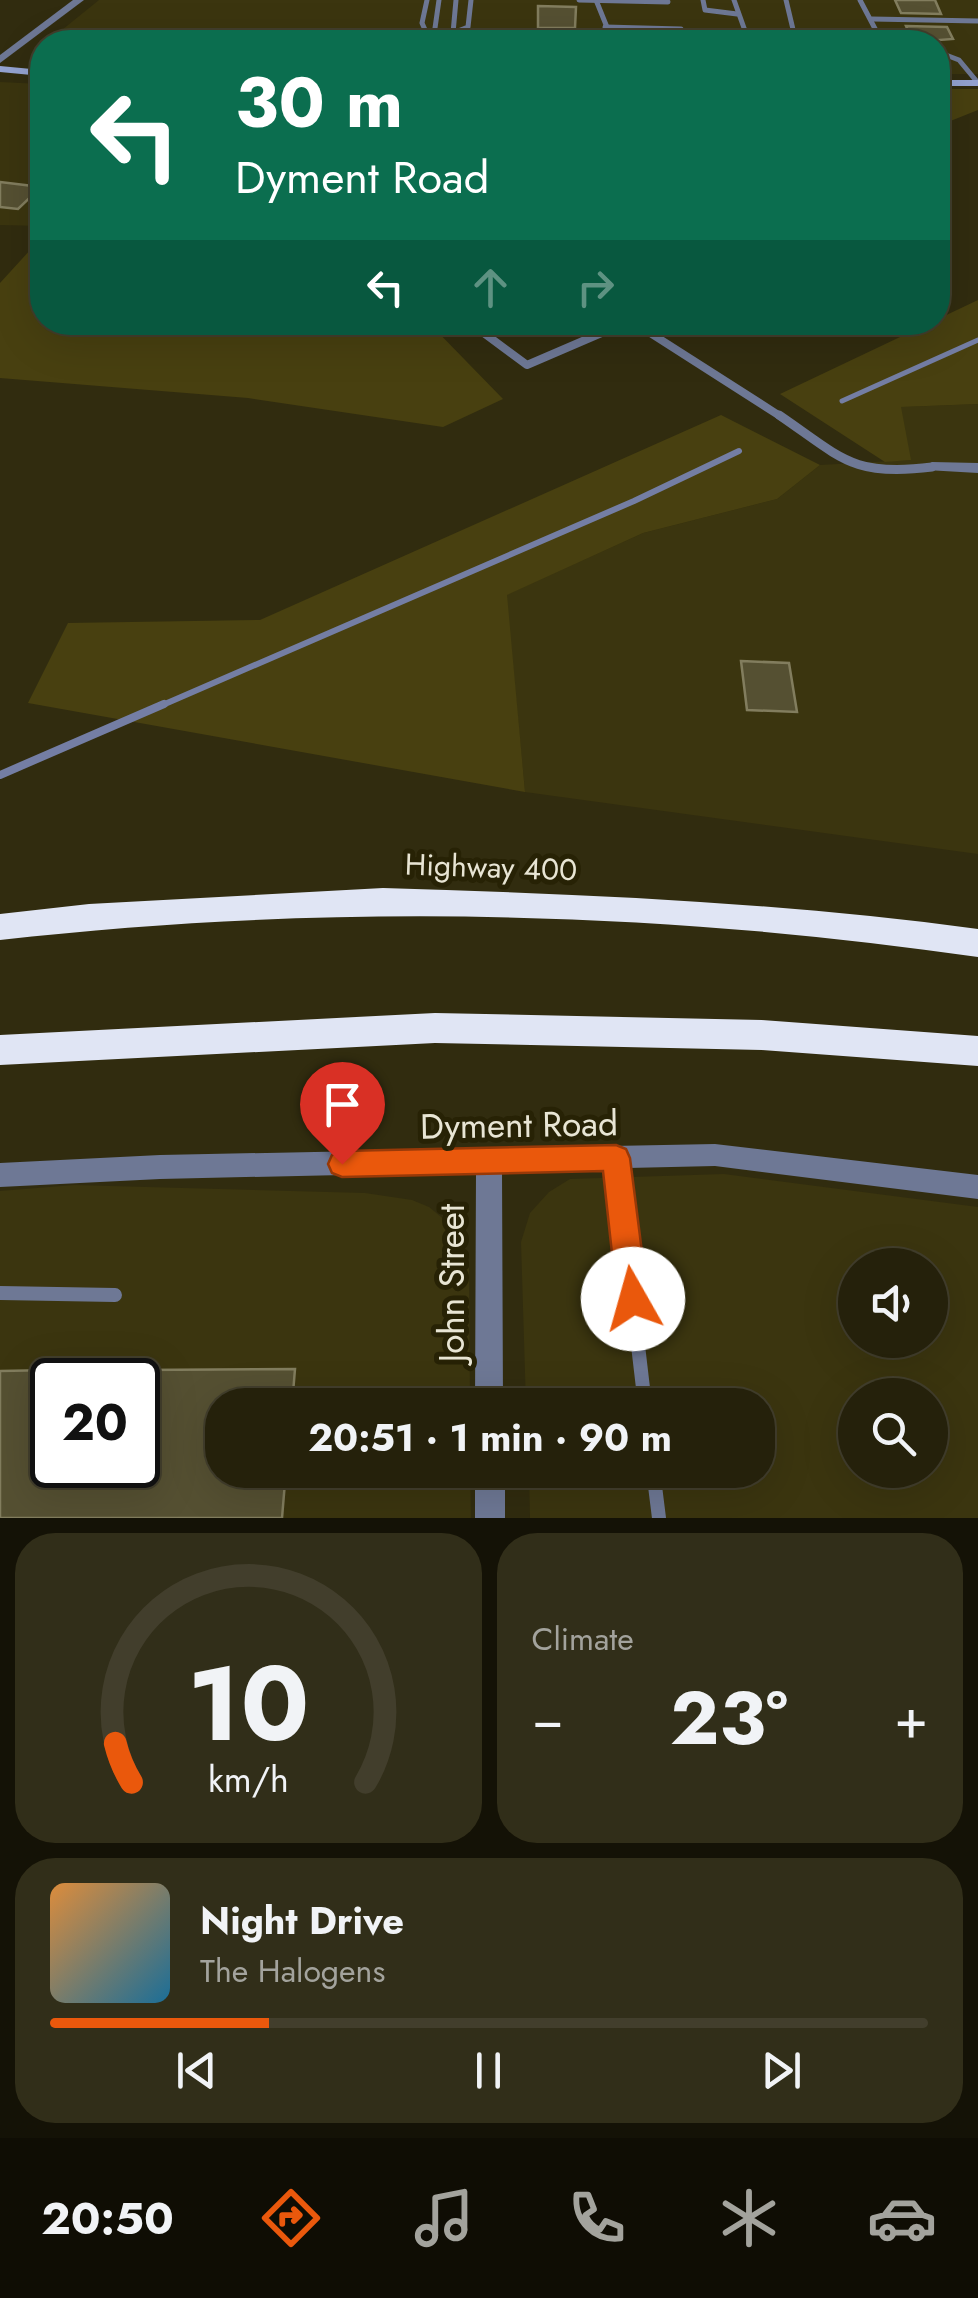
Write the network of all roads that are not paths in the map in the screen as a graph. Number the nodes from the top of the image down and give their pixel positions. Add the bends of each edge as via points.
1 (78, 0) edge
2 (427, 0) edge
3 (439, 0) edge
4 (456, 0) edge
5 (471, 0) edge
6 (579, 0) edge
7 (596, 0) edge
8 (703, 0) edge
9 (734, 0) edge
10 (786, 0) edge
11 (860, 0) edge
12 (668, 2) edge
13 (737, 14) junction
14 (872, 19) junction
15 (978, 21) edge
16 (605, 28) joint
17 (681, 29) dead end
18 (39, 30) edge
19 (425, 30) edge
20 (435, 30) edge
21 (453, 30) edge
22 (462, 30) edge
23 (743, 30) edge
24 (793, 30) edge
25 (877, 30) edge
26 (30, 37) edge
27 (950, 56) edge
28 (0, 60) edge
29 (0, 69) edge
30 (30, 72) edge
31 (950, 83) edge
32 (978, 83) edge
33 (486, 335) edge
34 (599, 335) edge
35 (650, 335) edge
36 (932, 467) joint
37 (978, 468) edge
38 (0, 927) edge
39 (978, 942) edge
40 (0, 1050) edge
41 (978, 1051) edge
42 (616, 1158) junction
43 (489, 1162) junction
44 (0, 1175) edge
45 (978, 1187) edge
46 (0, 1293) edge
47 (115, 1295) dead end
48 (489, 1388) edge
49 (643, 1388) edge
50 (490, 1488) edge
51 (655, 1488) edge
52 (490, 1518) edge
53 (659, 1518) edge

1 - 18 street
2 - 19 lane
3 - 20 lane
4 - 21 lane
5 - 22 lane via 468,27
6 - 7 lane
7 - 12 lane
7 - 16 lane
8 - 13 lane via 705,10
9 - 13 lane
10 - 24 lane
11 - 14 lane
13 - 23 lane
14 - 15 lane
14 - 25 lane
16 - 17 lane
26 - 28 street
27 - 32 lane
29 - 30 main road
31 - 32 main road
33 - 34 lane via 526,365
35 - 36 lane via 853,466 893,472
36 - 37 street
38 - 39 highway, Highway 400 via 383,901 632,909
40 - 41 highway via 436,1028 762,1035
42 - 43 street, Dyment Road
42 - 45 street, Dyment Road via 715,1155
42 - 49 lane
43 - 44 street, Dyment Road
43 - 48 street, John Street
46 - 47 lane
50 - 52 street
51 - 53 lane

